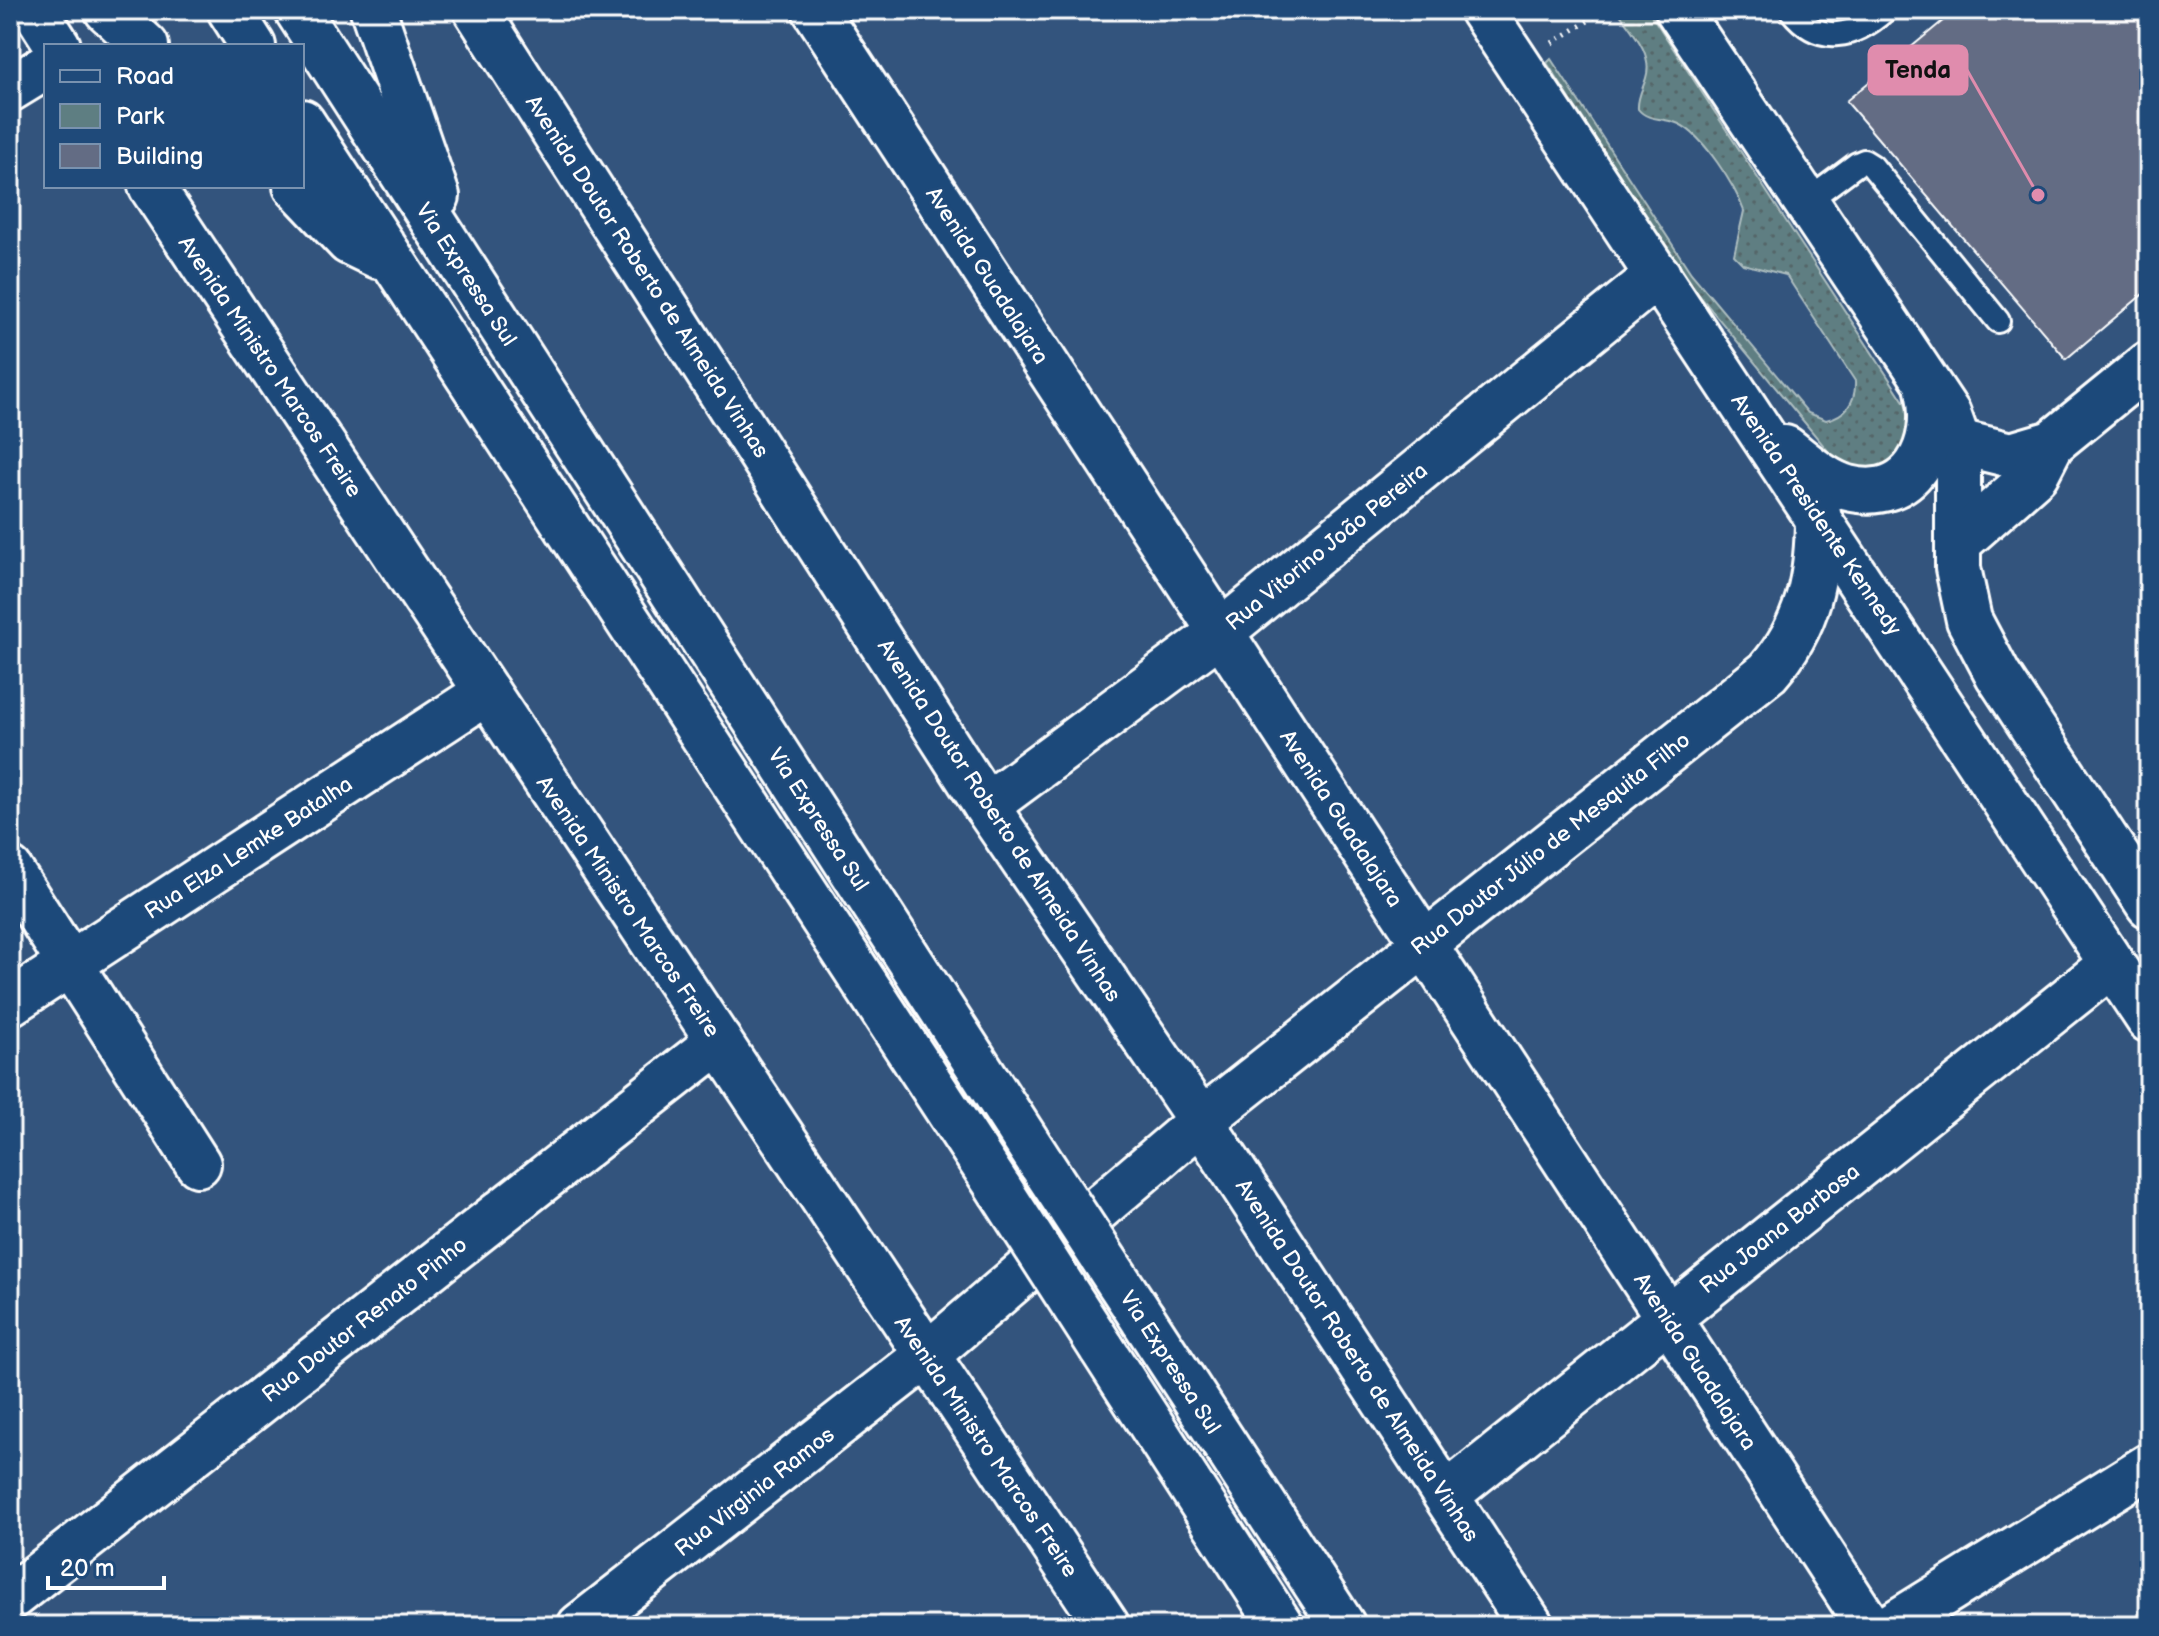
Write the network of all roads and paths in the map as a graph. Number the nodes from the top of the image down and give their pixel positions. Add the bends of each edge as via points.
1 (35, 10) edge
2 (107, 10) edge
3 (230, 10) edge
4 (297, 10) edge
5 (373, 10) edge
6 (476, 10) edge
7 (815, 10) edge
8 (1482, 10) edge
9 (1606, 10) edge
10 (1678, 10) edge
11 (1791, 10) edge
12 (1885, 10) edge
13 (57, 44) edge
14 (144, 44) edge
15 (252, 44) edge
16 (1518, 65) junction
17 (44, 68) edge
18 (10, 89) edge
19 (304, 125) edge
20 (152, 188) edge
21 (298, 188) edge
22 (1806, 202) junction
23 (394, 264) junction
24 (464, 269) junction
25 (1658, 275) junction
26 (1998, 321) dead end
27 (2149, 364) edge
28 (1925, 380) junction
29 (1763, 432) junction
30 (1958, 442) junction
31 (2052, 443) junction
32 (1818, 514) junction
33 (1958, 543) junction
34 (1221, 632) junction
35 (487, 692) junction
36 (986, 806) junction
37 (10, 870) edge
38 (2149, 905) edge
39 (1423, 942) junction
40 (2112, 964) junction
41 (69, 965) junction
42 (10, 1003) edge
43 (2149, 1020) edge
44 (719, 1041) junction
45 (1201, 1121) junction
46 (198, 1164) dead end
47 (1668, 1316) junction
48 (927, 1355) junction
49 (2149, 1466) edge
50 (1448, 1494) junction
51 (10, 1598) edge
52 (580, 1626) edge
53 (1107, 1626) edge
54 (1281, 1626) edge
55 (1343, 1626) edge
56 (1531, 1626) edge
57 (1869, 1626) edge
58 (1891, 1626) edge

1 - 13 main road
2 - 14 main road
3 - 15 main road
4 - 24 main road, Via Expressa Sul
5 - 24 main road
6 - 36 main road, Avenida Doutor Roberto de Almeida Vinhas
7 - 34 main road, Avenida Guadalajara
8 - 16 main road, Avenida Presidente Kennedy
9 - 16 path
10 - 22 main road
11 - 12 lane via 1810,28 1838,35 1865,28
16 - 25 main road, Avenida Presidente Kennedy
17 - 18 main road
19 - 23 main road
20 - 35 main road, Avenida Ministro Marcos Freire
21 - 23 main road via 349,242
22 - 26 lane via 1864,161
22 - 28 main road
23 - 54 main road, bridge
24 - 55 main road, Via Expressa Sul, bridge
25 - 29 main road, Avenida Presidente Kennedy
25 - 34 main road, Rua Vitorino João Pereira
27 - 31 main road
28 - 29 main road via 1933,418 1931,441 1912,471 1882,487 1859,490 1836,484
28 - 30 main road via 1948,414
29 - 32 main road, Avenida Presidente Kennedy
30 - 31 main road via 2011,455
30 - 33 main road
31 - 33 main road via 2036,474
32 - 39 main road, Rua Doutor Júlio de Mesquita Filho via 1813,590 1797,632 1768,672
32 - 40 main road, Avenida Presidente Kennedy
33 - 38 main road via 1962,594 1981,647
34 - 36 main road, Rua Vitorino João Pereira
34 - 39 main road, Avenida Guadalajara
35 - 41 main road, Rua Elza Lemke Batalha
35 - 44 main road, Avenida Ministro Marcos Freire
36 - 45 main road, Avenida Doutor Roberto de Almeida Vinhas
37 - 41 main road
39 - 45 main road, Rua Doutor Júlio de Mesquita Filho
39 - 47 main road, Avenida Guadalajara
40 - 43 main road, Avenida Presidente Kennedy
40 - 47 main road, Rua Joana Barbosa
41 - 42 main road, Rua Elza Lemke Batalha
41 - 46 main road
44 - 48 main road, Avenida Ministro Marcos Freire
44 - 51 main road, Rua Doutor Renato Pinho
45 - 48 main road, Rua Doutor Júlio de Mesquita Filho
45 - 50 main road, Avenida Doutor Roberto de Almeida Vinhas
47 - 50 main road, Rua Joana Barbosa
47 - 57 main road, Avenida Guadalajara
48 - 52 main road, Rua Virginia Ramos
48 - 53 main road, Avenida Ministro Marcos Freire
49 - 58 main road
50 - 56 main road, Avenida Doutor Roberto de Almeida Vinhas

